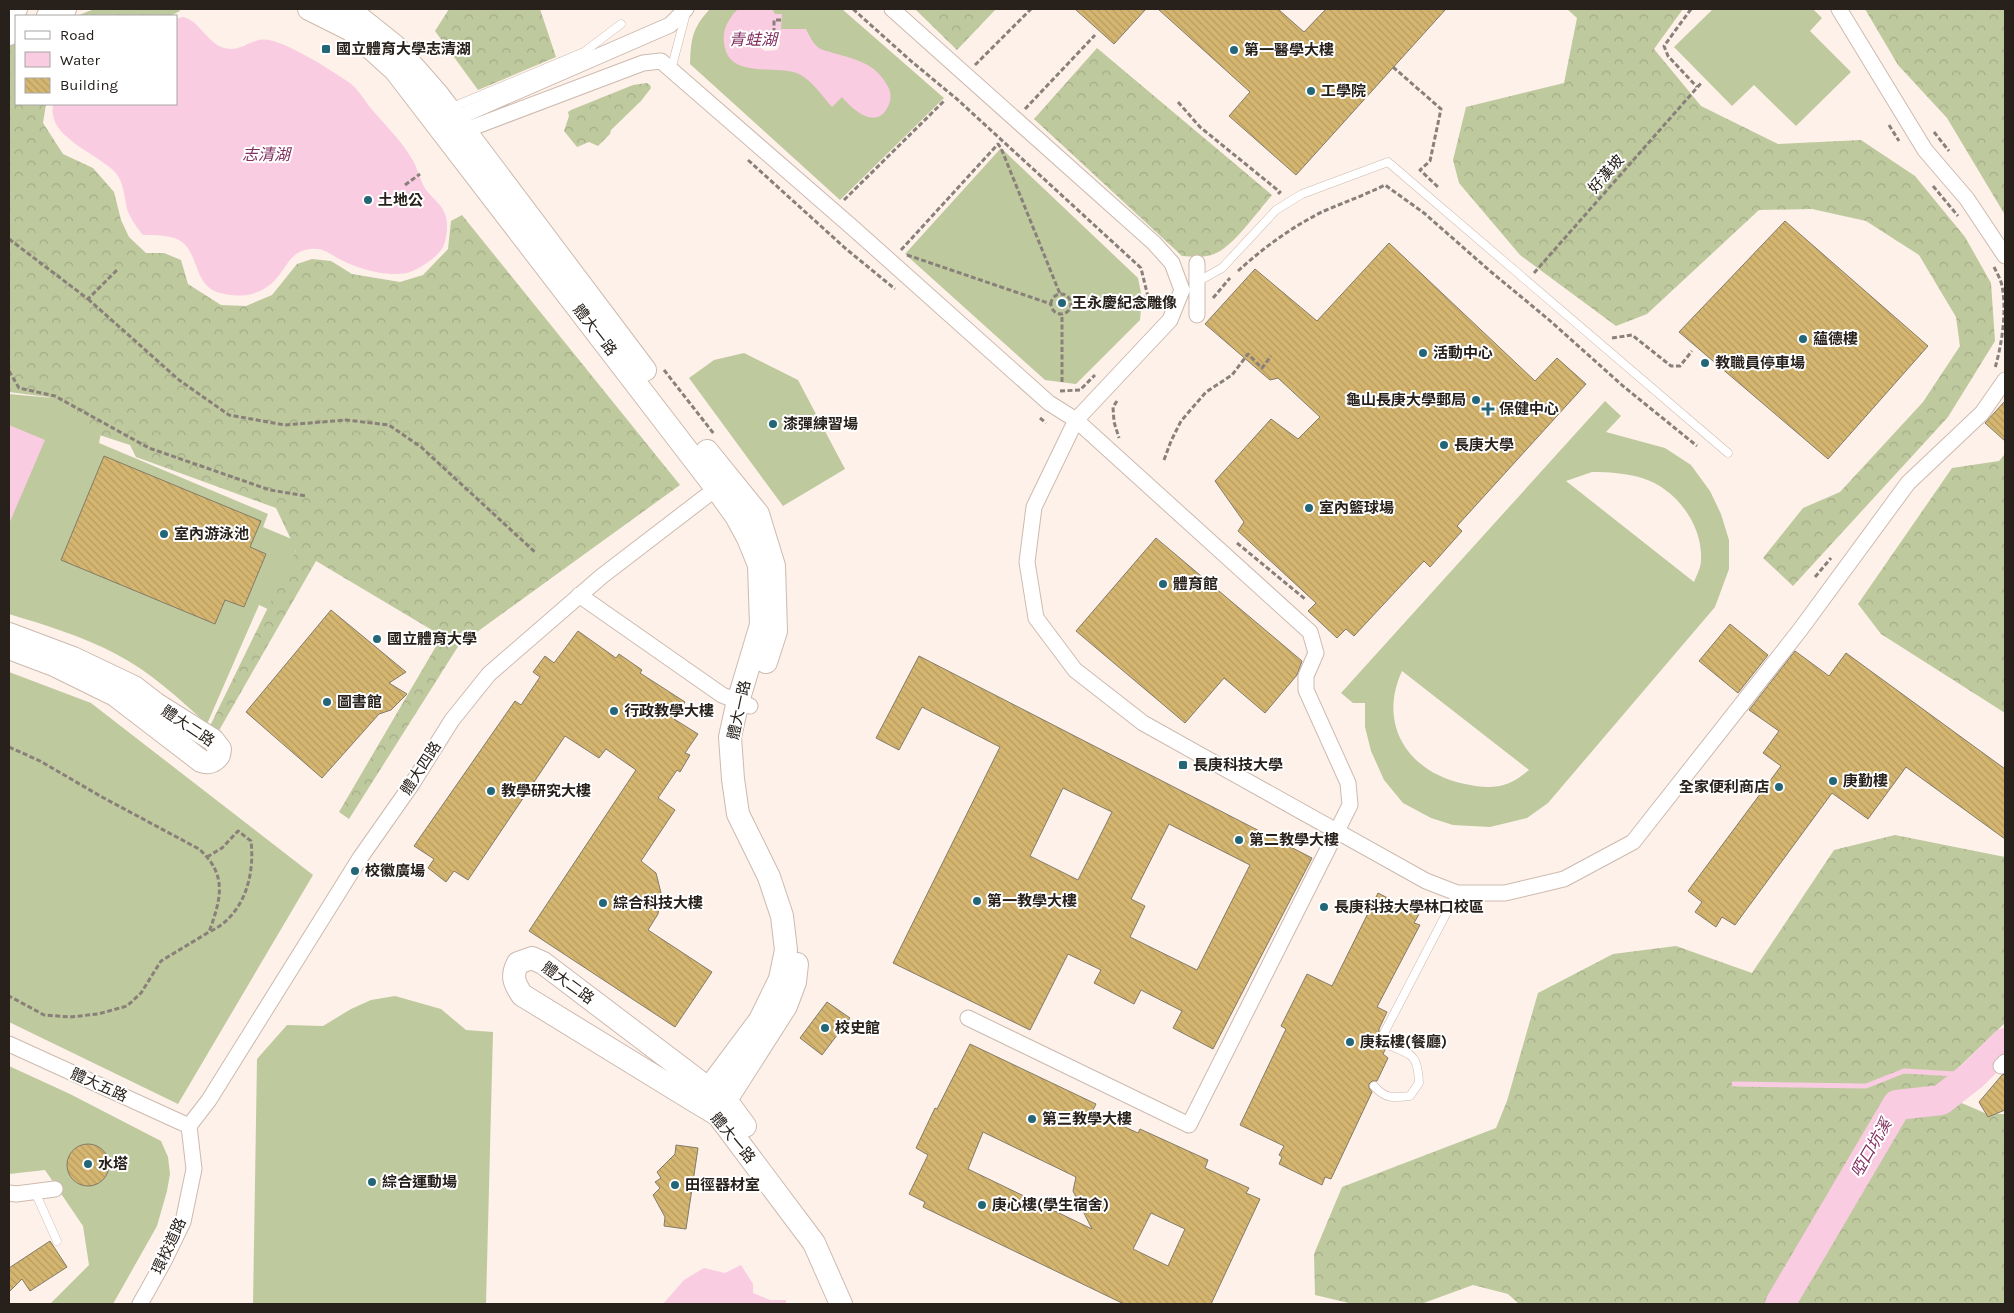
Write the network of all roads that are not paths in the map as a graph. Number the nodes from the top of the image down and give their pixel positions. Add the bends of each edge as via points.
1 (16, 9) edge
2 (64, 9) edge
3 (309, 9) edge
4 (345, 9) edge
5 (686, 9) edge
6 (892, 9) edge
7 (1839, 9) edge
8 (9, 12) edge
9 (50, 15) edge
10 (621, 24) dead end
11 (671, 70) junction
12 (471, 105) dead end
13 (453, 124) junction
14 (492, 135) dead end
15 (1998, 259) edge
16 (1197, 263) dead end
17 (1182, 290) junction
18 (1197, 315) road end
19 (1998, 377) edge
20 (1076, 420) junction
21 (1728, 452) dead end
22 (723, 483) junction
23 (578, 595) junction
24 (9, 634) edge
25 (9, 648) edge
26 (744, 704) junction
27 (1337, 831) junction
28 (1457, 893) junction
29 (968, 1018) dead end
30 (1384, 1033) dead end
31 (9, 1044) edge
32 (1388, 1046) dead end
33 (1374, 1086) dead end
34 (712, 1102) junction
35 (189, 1126) junction
36 (55, 1190) dead end
37 (34, 1192) junction
38 (9, 1193) edge
39 (57, 1241) dead end
40 (140, 1304) edge
41 (841, 1304) edge
42 (856, 1304) edge

1 - 8 street
2 - 9 street
3 - 13 street, 體大一路 via 351,30
4 - 13 street, 體大一路 via 396,46
5 - 11 lane
5 - 13 street via 670,25
6 - 17 street via 1154,243 1172,263
7 - 15 street via 1925,150 1967,199
10 - 13 lane via 584,52
11 - 13 street via 661,61 643,64
11 - 20 street via 1049,403
12 - 14 street
13 - 22 street, 體大一路
16 - 18 street
17 - 20 street via 1170,320
17 - 21 lane via 1222,268 1276,210 1302,194 1388,162
19 - 28 street via 1982,413 1908,483 1800,630 1633,842 1564,879 1505,893
20 - 27 street via 1310,632 1316,653 1306,676 1306,690 1348,783 1350,805
20 - 27 street via 1034,507 1027,562 1036,618 1075,670 1142,723
22 - 23 street, 體大四路
22 - 26 street, 體大一路 via 759,565 761,625
23 - 26 street via 722,695
23 - 35 street, 體大四路 via 489,674 452,720 360,858 209,1100
24 - 25 street, 體大二路 via 73,658 134,687 213,740 220,749 219,755 211,762 202,761 115,695 54,665
26 - 34 street, 體大一路 via 730,737 738,814 769,877 783,920 786,950 780,979
27 - 28 street via 1426,881
27 - 29 street via 1189,1125
28 - 30 lane
31 - 35 street, 體大五路
32 - 33 lane via 1409,1053 1418,1065 1419,1083 1410,1096 1394,1098 1381,1095
34 - 34 street, 體大二路 via 543,963 532,958 518,963 513,973 514,984 522,995
34 - 41 street, 體大一路 via 814,1243
34 - 42 street, 體大一路 via 828,1238
35 - 40 street, 環校道路 via 194,1169 183,1222
36 - 37 street
37 - 38 street
37 - 39 lane

